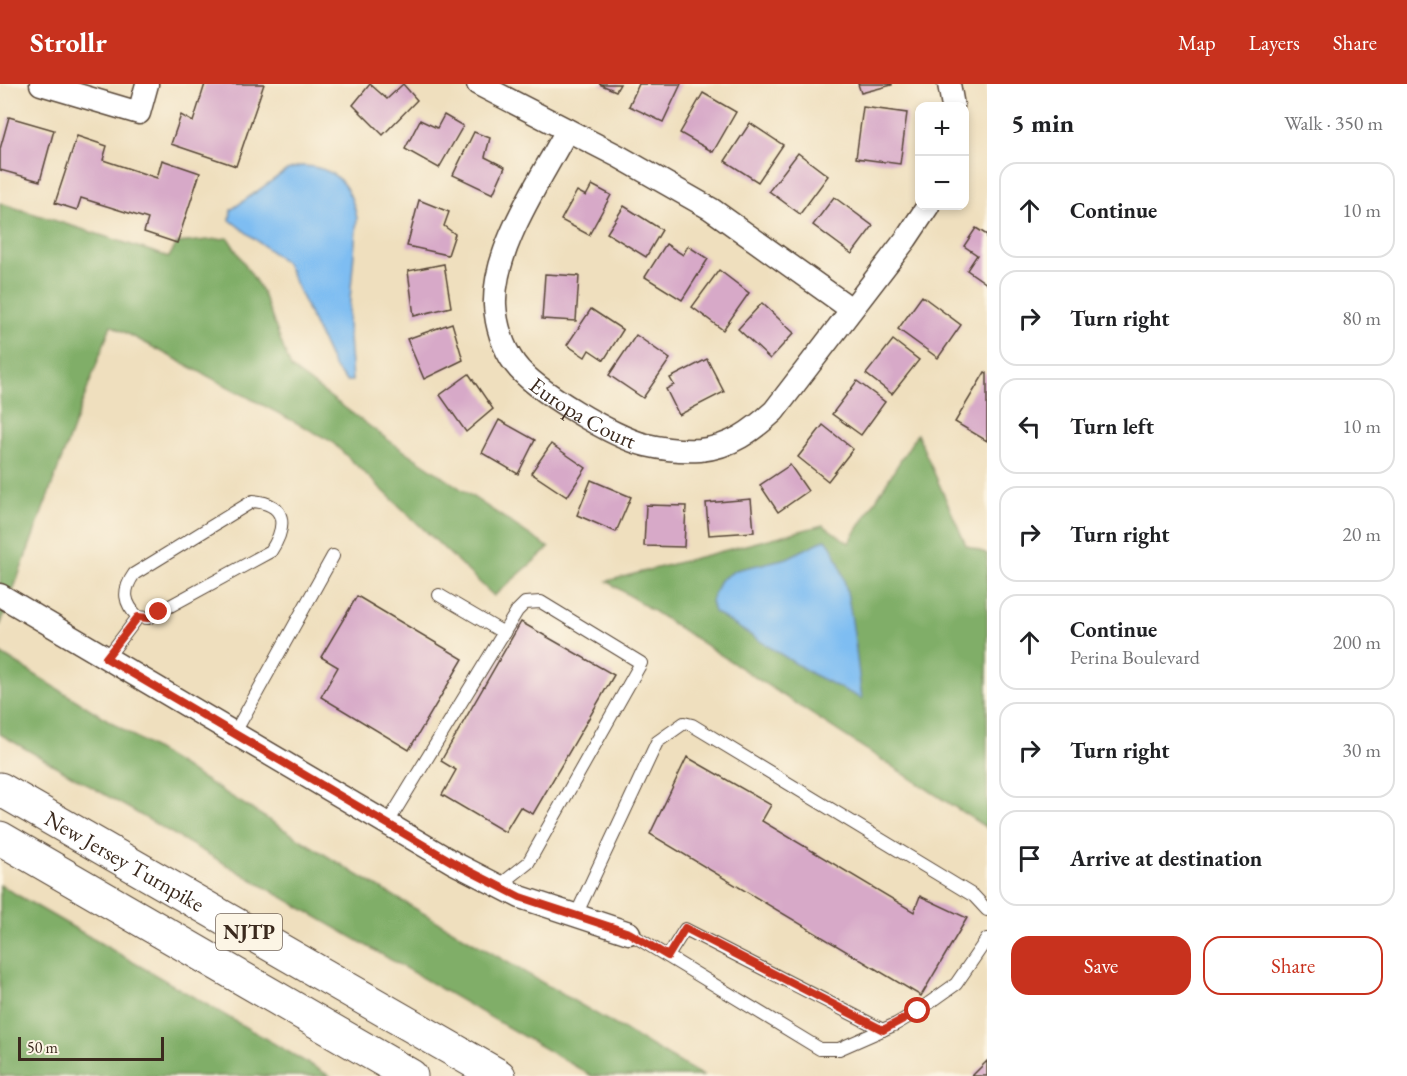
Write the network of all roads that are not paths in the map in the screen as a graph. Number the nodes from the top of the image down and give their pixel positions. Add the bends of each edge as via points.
1 (41, 84) edge
2 (147, 84) edge
3 (478, 84) edge
4 (949, 84) edge
5 (952, 102) edge
6 (567, 130) junction
7 (925, 210) edge
8 (851, 309) junction
9 (333, 556) dead end
10 (0, 595) edge
11 (439, 595) dead end
12 (138, 617) junction
13 (504, 633) junction
14 (106, 658) junction
15 (234, 734) junction
16 (0, 789) edge
17 (387, 824) junction
18 (0, 838) edge
19 (499, 886) junction
20 (987, 910) edge
21 (576, 915) junction
22 (629, 933) joint
23 (987, 939) edge
24 (668, 956) junction
25 (883, 1030) junction
26 (411, 1076) edge
27 (499, 1076) edge

1 - 2 street via 139,113
3 - 6 street
4 - 5 street
6 - 8 street via 711,209
6 - 8 street, Europa Court via 511,237 498,277 495,305 502,342 516,366 554,398 644,445 693,450 726,444 750,434 774,411
7 - 8 street, Europa Court
9 - 15 lane
10 - 14 street
11 - 13 lane
12 - 12 lane via 148,618 271,551 282,534 282,521 276,510 266,502 253,501 134,574 125,597
12 - 14 lane
13 - 17 lane
13 - 19 lane via 525,603 541,602 641,663 528,863
14 - 15 street
15 - 17 street
16 - 27 highway, New Jersey Turnpike / NJTP
17 - 19 street
18 - 26 highway, New Jersey Turnpike / NJTP
19 - 21 street
20 - 21 lane via 974,896 684,723 657,742
21 - 22 street
22 - 24 lane
23 - 25 lane via 956,984
24 - 25 lane via 820,1048 839,1050
24 - 25 lane via 685,928

